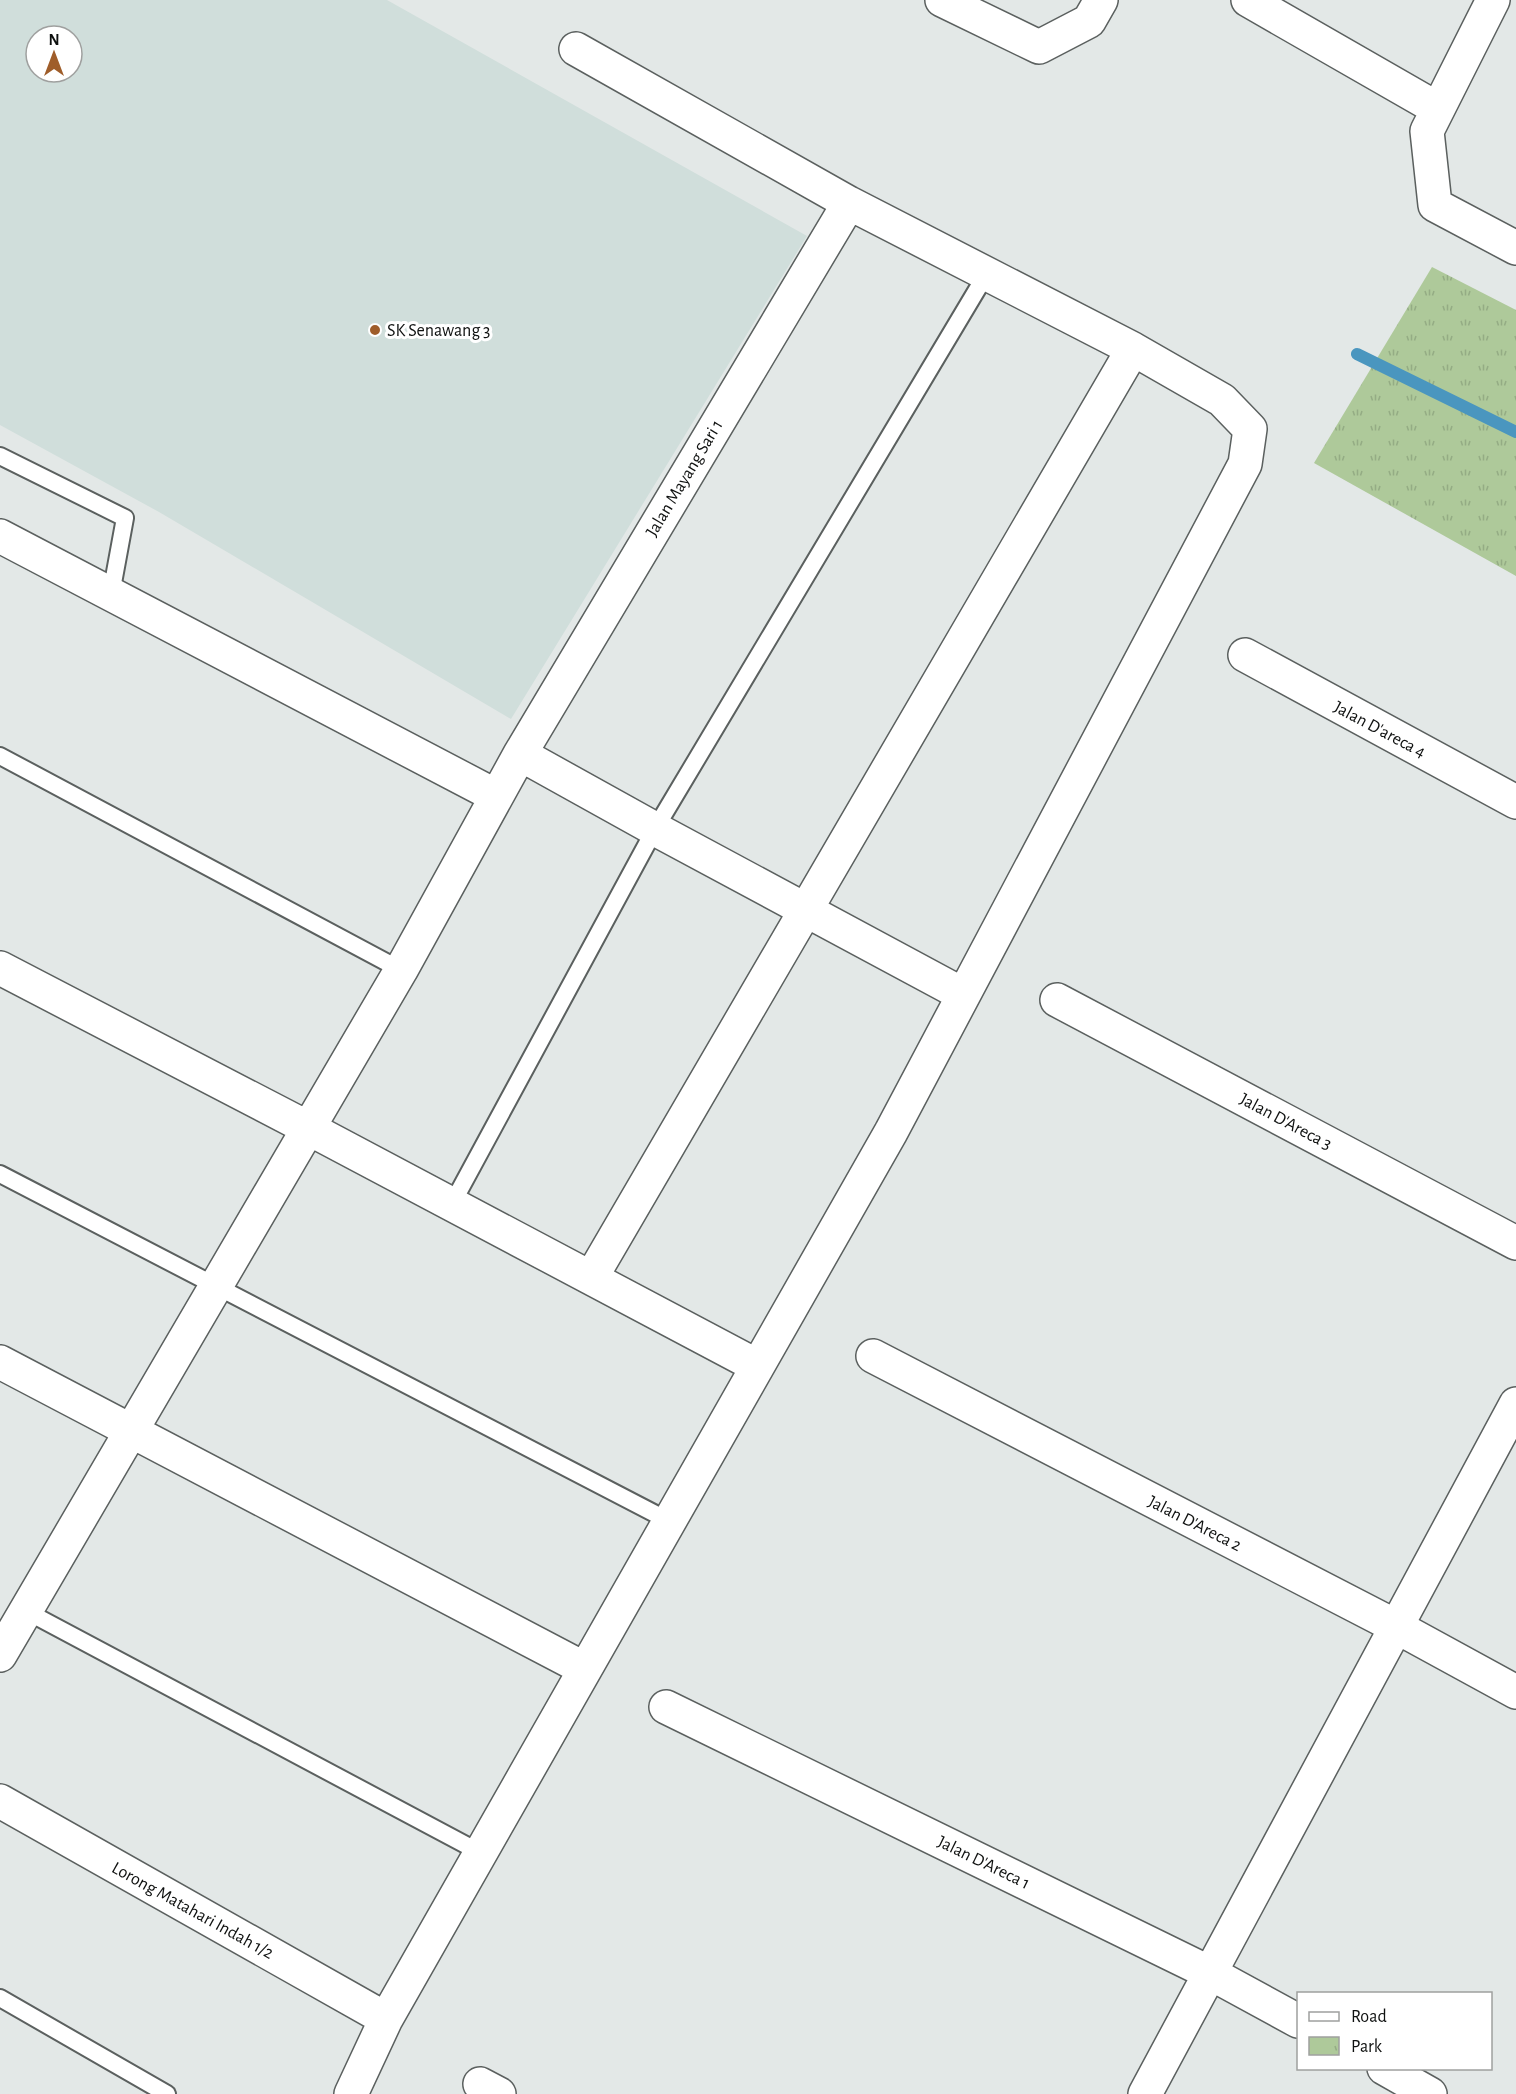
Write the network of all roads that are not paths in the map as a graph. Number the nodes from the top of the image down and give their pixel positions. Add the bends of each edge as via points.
1 (942, 0) edge
2 (1101, 0) edge
3 (1248, 0) edge
4 (1493, 0) edge
5 (576, 49) dead end
6 (1438, 109) junction
7 (849, 203) junction
8 (1516, 248) edge
9 (987, 273) junction
10 (1133, 349) junction
11 (0, 456) edge
12 (0, 536) edge
13 (111, 594) junction
14 (1245, 655) dead end
15 (520, 754) junction
16 (0, 756) edge
17 (496, 796) junction
18 (1516, 802) edge
19 (655, 829) junction
20 (807, 910) junction
21 (0, 968) edge
22 (401, 970) junction
23 (963, 994) junction
24 (1057, 1000) dead end
25 (308, 1128) junction
26 (0, 1174) edge
27 (453, 1204) junction
28 (1516, 1243) edge
29 (591, 1278) junction
30 (216, 1286) junction
31 (873, 1356) dead end
32 (0, 1362) edge
33 (757, 1366) junction
34 (1516, 1404) edge
35 (132, 1431) junction
36 (669, 1521) junction
37 (26, 1611) junction
38 (1397, 1628) junction
39 (0, 1655) edge
40 (585, 1669) junction
41 (1516, 1692) edge
42 (666, 1707) dead end
43 (0, 1801) edge
44 (481, 1853) junction
45 (1210, 1973) junction
46 (0, 1998) edge
47 (386, 2019) junction
48 (1297, 2020) edge
49 (1388, 2070) edge
50 (167, 2094) edge
51 (351, 2094) edge
52 (1145, 2094) edge
53 (1430, 2094) edge

1 - 2 street via 1039,47 1089,21
3 - 6 street
4 - 6 street
5 - 7 street
6 - 8 street via 1427,131 1435,205
7 - 9 street
7 - 15 street, Jalan Mayang Sari 1
9 - 10 street
9 - 19 lane
10 - 20 street
10 - 23 street via 1222,400 1250,429 1245,464
11 - 13 lane via 125,519
12 - 13 street
13 - 17 street
14 - 18 street, Jalan D'areca 4
15 - 17 street, Jalan Mayang Sari 1
15 - 19 street
16 - 22 lane
17 - 22 street, Jalan Mayang Sari 1
19 - 20 street
19 - 27 lane
20 - 23 street
20 - 29 street
21 - 25 street
22 - 25 street, Jalan Mayang Sari 1
23 - 33 street via 891,1132
24 - 28 street, Jalan D'Areca 3
25 - 27 street
25 - 30 street, Jalan Mayang Sari 1
26 - 30 lane
27 - 29 street
29 - 33 street
30 - 35 street, Jalan Mayang Sari 1
30 - 36 lane
31 - 38 street, Jalan D'Areca 2
32 - 35 street
33 - 36 street
34 - 38 street
35 - 37 street, Jalan Mayang Sari 1
35 - 40 street
36 - 40 street
37 - 39 street, Jalan Mayang Sari 1
37 - 44 lane
38 - 41 street, Jalan D'Areca 2
38 - 45 street
40 - 44 street
42 - 45 street, Jalan D'Areca 1
43 - 47 street, Lorong Matahari Indah 1/2
44 - 47 street
45 - 48 street, Jalan D'Areca 1
45 - 52 street
46 - 50 lane
47 - 51 street
49 - 53 street

